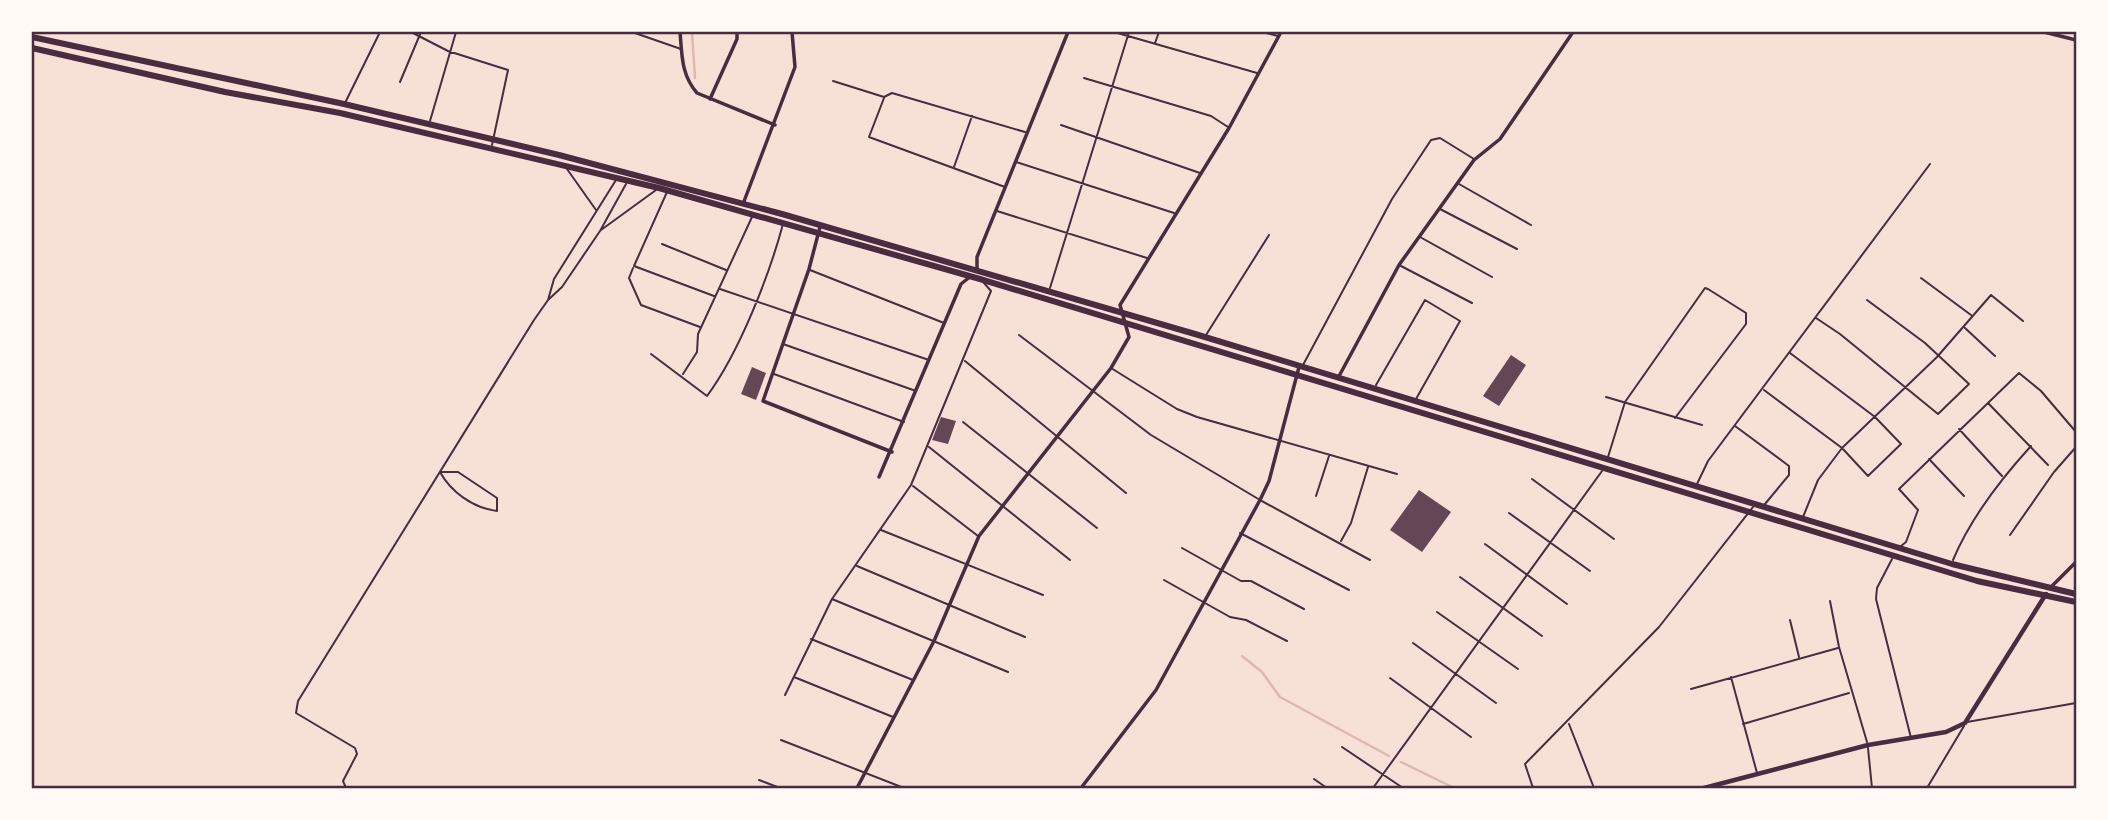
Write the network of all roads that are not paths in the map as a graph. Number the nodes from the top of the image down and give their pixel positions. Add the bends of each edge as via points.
1 (380, 32) edge
2 (411, 32) edge
3 (421, 32) edge
4 (456, 32) edge
5 (632, 32) edge
6 (680, 32) edge
7 (737, 32) edge
8 (792, 32) edge
9 (1068, 32) edge
10 (1114, 32) edge
11 (1129, 32) edge
12 (1159, 32) edge
13 (1262, 32) edge
14 (1573, 32) edge
15 (2044, 32) edge
16 (1280, 34) edge
17 (419, 36) junction
18 (32, 37) edge
19 (1128, 37) junction
20 (2077, 40) edge
21 (1156, 43) junction
22 (32, 48) edge
23 (681, 49) junction
24 (448, 51) junction
25 (1258, 73) junction
26 (1084, 78) dead end
27 (833, 81) dead end
28 (400, 82) dead end
29 (1112, 87) junction
30 (884, 97) junction
31 (710, 99) junction
32 (344, 104) junction
33 (340, 113) junction
34 (972, 116) junction
35 (429, 125) junction
36 (775, 125) junction
37 (1061, 125) dead end
38 (1229, 128) junction
39 (1026, 132) junction
40 (1097, 138) junction
41 (493, 140) junction
42 (492, 149) junction
43 (1474, 160) junction
44 (1015, 162) junction
45 (1930, 164) dead end
46 (564, 165) junction
47 (954, 168) junction
48 (623, 172) junction
49 (1201, 173) junction
50 (617, 179) junction
51 (627, 182) junction
52 (1458, 183) junction
53 (1083, 184) junction
54 (1005, 187) junction
55 (659, 188) junction
56 (667, 191) junction
57 (743, 204) junction
58 (1440, 208) junction
59 (995, 210) junction
60 (597, 211) junction
61 (1175, 214) junction
62 (753, 215) junction
63 (783, 223) junction
64 (1531, 225) dead end
65 (819, 230) junction
66 (600, 231) junction
67 (1068, 233) junction
68 (1269, 235) dead end
69 (1419, 236) junction
70 (662, 244) dead end
71 (1517, 249) dead end
72 (1147, 258) junction
73 (1399, 265) junction
74 (634, 266) junction
75 (809, 269) junction
76 (728, 271) junction
77 (973, 274) junction
78 (1492, 277) dead end
79 (1922, 278) dead end
80 (980, 279) junction
81 (720, 289) junction
82 (1049, 291) junction
83 (714, 296) junction
84 (548, 300) junction
85 (1867, 300) dead end
86 (754, 302) junction
87 (1472, 303) dead end
88 (793, 313) junction
89 (1121, 314) junction
90 (1972, 317) junction
91 (1815, 318) junction
92 (2023, 321) dead end
93 (945, 323) junction
94 (1125, 323) junction
95 (1964, 327) junction
96 (701, 328) junction
97 (1019, 335) dead end
98 (1205, 337) junction
99 (783, 344) junction
100 (1790, 353) junction
101 (651, 354) dead end
102 (1995, 356) dead end
103 (1937, 357) junction
104 (929, 361) junction
105 (964, 361) junction
106 (1299, 367) junction
107 (1111, 368) junction
108 (772, 374) junction
109 (683, 375) junction
110 (1297, 376) junction
111 (1338, 378) junction
112 (1335, 387) junction
113 (1907, 387) junction
114 (1374, 389) junction
115 (1763, 389) junction
116 (917, 391) junction
117 (1092, 391) junction
118 (1606, 397) dead end
119 (1987, 401) junction
120 (1414, 402) junction
121 (1625, 402) junction
122 (1409, 410) junction
123 (1875, 417) junction
124 (1675, 418) junction
125 (904, 422) junction
126 (962, 422) dead end
127 (1702, 425) dead end
128 (1734, 426) junction
129 (1959, 429) junction
130 (2077, 432) edge
131 (1058, 435) junction
132 (1280, 442) junction
133 (2031, 446) junction
134 (928, 447) junction
135 (2077, 447) edge
136 (1842, 449) junction
137 (892, 452) junction
138 (1329, 455) junction
139 (1928, 458) junction
140 (1607, 460) junction
141 (2048, 465) dead end
142 (1368, 467) junction
143 (1603, 468) junction
144 (440, 472) junction
145 (1027, 474) junction
146 (1397, 474) dead end
147 (2003, 476) junction
148 (879, 477) dead end
149 (1532, 479) dead end
150 (911, 485) junction
151 (1697, 485) junction
152 (1126, 493) dead end
153 (1693, 494) junction
154 (1316, 496) dead end
155 (1964, 496) dead end
156 (1260, 500) junction
157 (1754, 503) junction
158 (1003, 505) junction
159 (1764, 506) junction
160 (1575, 511) junction
161 (1509, 513) dead end
162 (1751, 513) junction
163 (1803, 519) junction
164 (1097, 528) dead end
165 (1800, 528) junction
166 (880, 530) junction
167 (1240, 533) junction
168 (2010, 535) dead end
169 (979, 536) junction
170 (1614, 539) dead end
171 (1340, 543) junction
172 (1485, 544) dead end
173 (1552, 544) junction
174 (1182, 548) dead end
175 (1899, 548) junction
176 (1894, 556) junction
177 (1370, 559) dead end
178 (1070, 560) dead end
179 (2077, 562) edge
180 (1952, 564) junction
181 (856, 566) junction
182 (964, 566) junction
183 (1220, 569) junction
184 (1590, 571) dead end
185 (1528, 576) junction
186 (1460, 577) dead end
187 (1164, 580) dead end
188 (1349, 590) dead end
189 (2049, 590) junction
190 (2077, 594) edge
191 (1043, 595) dead end
192 (2045, 597) junction
193 (832, 599) junction
194 (1830, 601) dead end
195 (2077, 602) edge
196 (1203, 603) junction
197 (1567, 604) dead end
198 (949, 605) junction
199 (1304, 609) dead end
200 (1503, 609) junction
201 (1437, 612) dead end
202 (1790, 620) dead end
203 (1542, 636) dead end
204 (1025, 637) dead end
205 (810, 638) junction
206 (934, 641) junction
207 (1287, 641) dead end
208 (1480, 641) junction
209 (1413, 643) dead end
210 (1839, 648) junction
211 (1799, 659) junction
212 (1518, 669) dead end
213 (1008, 672) dead end
214 (1455, 674) junction
215 (793, 676) junction
216 (1731, 677) junction
217 (1390, 678) dead end
218 (915, 680) junction
219 (1690, 689) dead end
220 (1851, 693) junction
221 (785, 695) dead end
222 (2077, 703) edge
223 (1496, 704) dead end
224 (1432, 708) junction
225 (893, 717) junction
226 (1569, 723) junction
227 (1965, 723) junction
228 (1742, 724) junction
229 (1471, 737) dead end
230 (1911, 739) junction
231 (781, 740) dead end
232 (1868, 745) junction
233 (1342, 747) dead end
234 (863, 774) junction
235 (1757, 774) junction
236 (1384, 775) junction
237 (1314, 779) dead end
238 (759, 780) dead end
239 (346, 789) edge
240 (780, 789) edge
241 (857, 789) edge
242 (904, 789) edge
243 (1081, 789) edge
244 (1327, 789) edge
245 (1373, 789) edge
246 (1403, 789) edge
247 (1533, 789) edge
248 (1594, 789) edge
249 (1704, 789) edge
250 (1872, 789) edge
251 (1927, 789) edge

1 - 32 lane
2 - 17 lane
3 - 17 lane
4 - 24 lane
5 - 23 lane
6 - 23 street
7 - 31 street
8 - 36 street via 794,67
9 - 39 street
10 - 19 lane
11 - 19 lane
12 - 21 lane
13 - 16 lane
14 - 43 street via 1500,139
15 - 20 street
16 - 25 street
17 - 24 lane
17 - 28 lane
18 - 32 main road
19 - 21 lane
19 - 29 lane
21 - 25 lane
22 - 33 main road
23 - 31 street via 689,85
24 - 35 lane
24 - 41 lane via 508,70
25 - 38 street
26 - 29 lane
27 - 30 lane
29 - 38 lane via 1211,116
29 - 40 lane
30 - 34 lane via 892,93
30 - 47 lane via 869,137
31 - 36 street
32 - 33 lane
32 - 35 main road
33 - 42 main road
34 - 39 lane
34 - 47 lane
35 - 41 main road
36 - 57 street
37 - 40 lane
38 - 49 street
39 - 44 street
40 - 49 lane
40 - 53 lane
41 - 42 lane
41 - 48 main road
42 - 46 main road
43 - 52 street
43 - 106 lane via 1440,138 1431,140 1314,340 1307,364
44 - 53 lane
44 - 54 street
45 - 91 lane
46 - 50 main road
46 - 60 lane
47 - 54 lane
48 - 50 lane
48 - 51 lane
48 - 57 main road
49 - 61 street
50 - 51 main road
50 - 60 lane
51 - 55 main road
51 - 66 lane
52 - 58 street
52 - 64 lane
53 - 61 lane
53 - 67 lane
54 - 59 street
55 - 56 main road
55 - 66 lane
56 - 62 main road
56 - 74 lane
57 - 62 lane
57 - 65 main road
58 - 69 street
58 - 71 lane
59 - 67 lane
59 - 77 street
60 - 84 lane via 554,279
61 - 72 street
62 - 63 main road
62 - 76 lane
63 - 65 main road
63 - 86 lane
65 - 75 street
65 - 77 main road
66 - 84 lane
67 - 72 lane
67 - 82 lane
68 - 98 lane
69 - 73 street
69 - 78 lane
70 - 76 lane
72 - 89 street via 1120,305
73 - 87 lane
73 - 111 street
74 - 83 lane
74 - 96 lane via 629,278 641,305
75 - 88 street
75 - 93 lane
76 - 81 lane
77 - 80 main road
77 - 82 main road
77 - 93 street via 961,284
79 - 90 lane
80 - 94 main road
80 - 105 lane via 991,291
81 - 83 lane
81 - 86 lane
82 - 89 main road
83 - 96 lane
84 - 144 lane
85 - 103 lane
86 - 88 lane
86 - 109 lane via 728,363 707,396
88 - 99 street
88 - 104 lane
89 - 94 street
89 - 98 main road
90 - 92 lane via 1991,295
90 - 95 lane
91 - 100 lane
91 - 113 lane
93 - 104 street
94 - 107 street via 1129,337
94 - 110 main road
95 - 102 lane
95 - 103 lane
96 - 109 lane via 697,352
97 - 117 lane
98 - 106 main road
99 - 108 street
99 - 116 lane
100 - 115 lane
100 - 123 lane
101 - 109 lane
103 - 113 lane
103 - 113 lane via 1969,384 1938,414
104 - 116 street
105 - 131 lane
105 - 134 lane
106 - 110 street
106 - 111 main road
107 - 117 street
107 - 132 lane via 1177,410
108 - 125 lane
108 - 137 street via 763,401
110 - 112 main road
110 - 132 street
111 - 112 street
111 - 114 main road
112 - 122 main road
113 - 123 lane
114 - 120 main road
114 - 120 lane via 1425,300 1460,321
115 - 128 lane
115 - 136 lane
116 - 125 street
117 - 131 street
117 - 156 lane via 1151,435
118 - 121 lane
119 - 129 lane
119 - 130 lane via 2019,373 2041,390
119 - 133 lane
120 - 122 lane
120 - 140 main road
121 - 124 lane
121 - 124 lane via 1705,288 1746,313 1746,324
121 - 140 lane
122 - 143 main road
123 - 136 lane
123 - 136 lane via 1901,444 1868,476
124 - 127 lane
125 - 137 street
126 - 145 lane
128 - 151 lane
128 - 159 lane via 1789,466 1789,475
129 - 139 lane
129 - 147 lane
131 - 145 street
131 - 152 lane
132 - 138 lane
132 - 156 street
133 - 141 lane
133 - 147 lane
134 - 150 lane
134 - 158 lane
135 - 168 lane
136 - 163 lane via 1818,480
137 - 148 street
138 - 142 lane
138 - 154 lane
139 - 155 lane
139 - 175 lane via 1899,489 1918,510 1906,542
140 - 143 lane
140 - 151 main road
142 - 146 lane
142 - 171 lane
143 - 153 main road
143 - 160 lane
144 - 144 lane via 449,488 484,509 497,511 497,498 458,472
144 - 239 lane via 298,701 296,713 355,748 357,754 343,781
145 - 158 street
145 - 164 lane
147 - 180 lane
149 - 160 lane
150 - 166 lane
150 - 169 lane
151 - 153 lane
151 - 157 main road
153 - 162 main road
156 - 167 street
156 - 171 lane
157 - 159 main road
157 - 162 lane
158 - 169 street
158 - 178 lane
159 - 163 main road
160 - 170 lane
160 - 173 lane
161 - 173 lane
162 - 165 main road
162 - 226 lane via 1658,627
163 - 165 lane
163 - 175 main road
165 - 176 main road
166 - 181 lane
166 - 182 lane
167 - 183 street
167 - 188 lane
169 - 182 street
171 - 177 lane
172 - 185 lane
173 - 184 lane
173 - 185 lane
174 - 183 lane
175 - 176 lane
175 - 180 main road
176 - 192 main road
176 - 230 lane via 1876,599
179 - 189 street
180 - 189 main road
181 - 193 lane
181 - 198 lane
182 - 191 lane
182 - 198 street
183 - 196 street
183 - 199 lane
185 - 197 lane
185 - 200 lane
186 - 200 lane
187 - 196 lane
189 - 190 main road
189 - 192 street
192 - 195 main road
192 - 227 street
193 - 205 lane
193 - 206 lane
194 - 210 lane
196 - 207 lane
196 - 243 street via 1156,690
198 - 204 lane
198 - 206 street
200 - 203 lane
200 - 208 lane
201 - 208 lane
202 - 211 lane
205 - 215 lane
205 - 218 lane
206 - 213 lane
206 - 218 street
208 - 212 lane
208 - 214 lane
209 - 214 lane
210 - 211 lane
210 - 220 lane
211 - 216 lane
214 - 223 lane
214 - 224 lane
215 - 221 lane
215 - 225 lane
216 - 219 lane
216 - 228 lane
217 - 224 lane
218 - 225 street
220 - 228 lane
220 - 232 lane
222 - 227 lane
224 - 229 lane
224 - 236 lane
225 - 234 street
226 - 247 lane via 1525,764
226 - 248 lane
227 - 230 street
227 - 251 lane
228 - 235 lane
230 - 232 street
231 - 234 lane
232 - 235 street
232 - 250 lane
233 - 236 lane
234 - 241 street
234 - 242 lane
235 - 249 street
236 - 245 lane
236 - 246 lane
237 - 244 lane
238 - 240 lane

